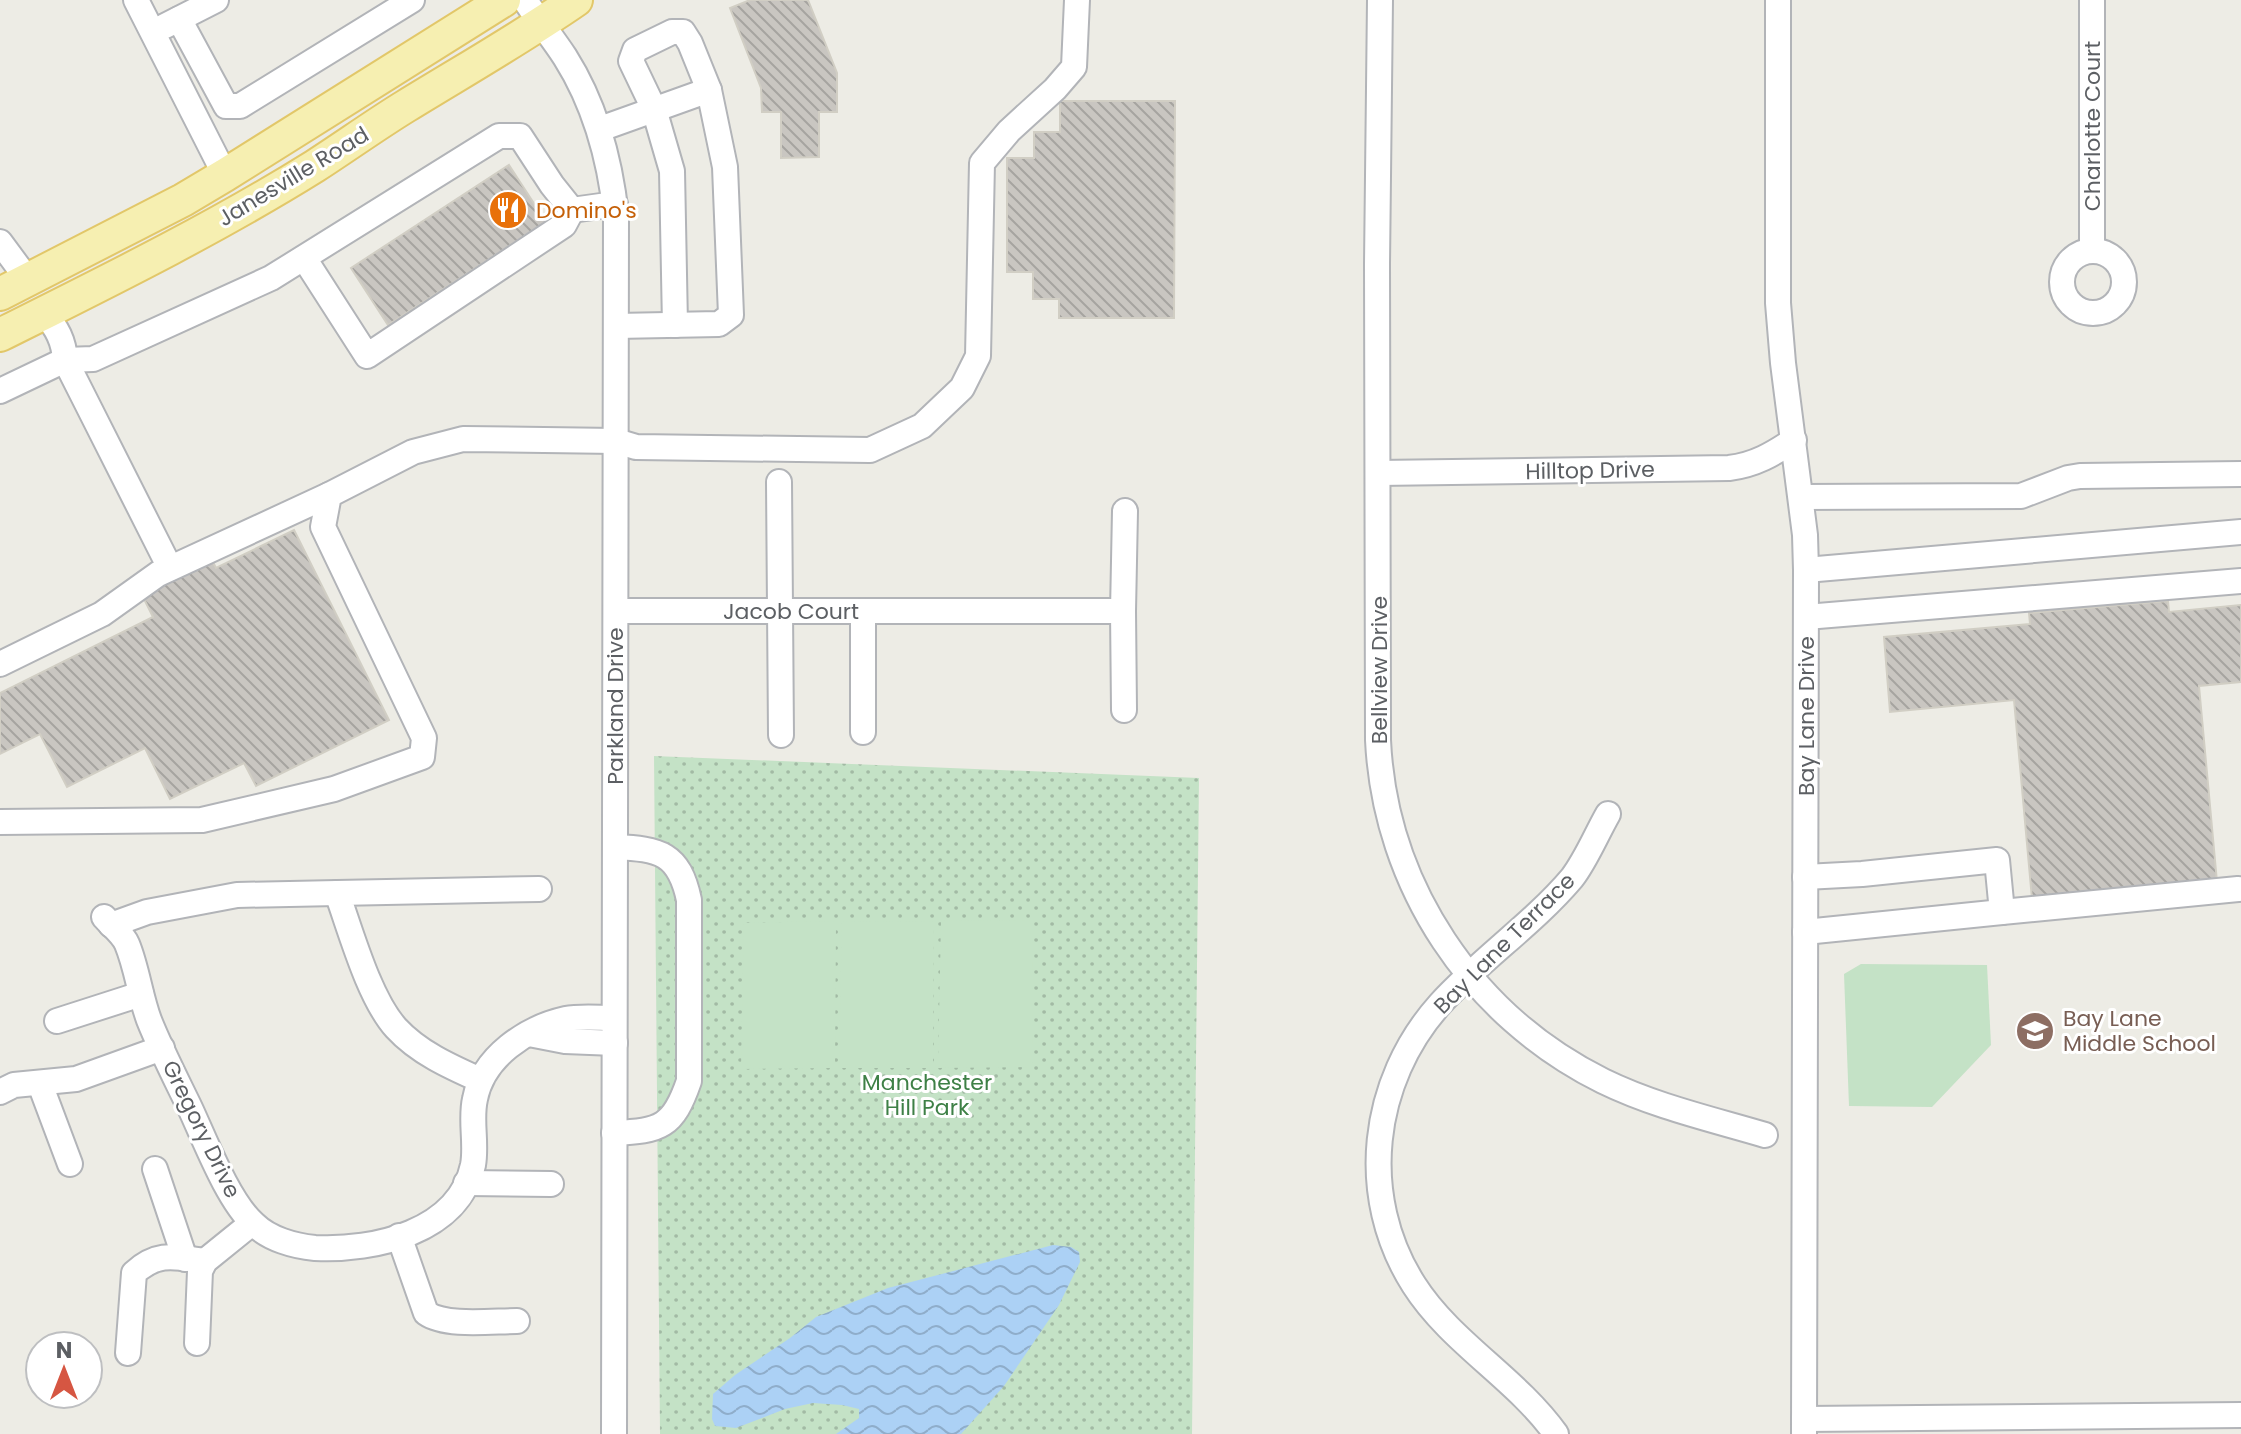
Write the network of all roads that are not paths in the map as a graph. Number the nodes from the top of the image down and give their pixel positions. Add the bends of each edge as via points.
1 (136, 0) edge
2 (216, 0) edge
3 (412, 0) edge
4 (504, 0) edge
5 (576, 0) edge
6 (1077, 0) edge
7 (1380, 0) edge
8 (1778, 0) edge
9 (2092, 0) edge
10 (533, 12) edge
11 (179, 19) junction
12 (152, 32) junction
13 (709, 90) junction
14 (654, 109) junction
15 (600, 129) junction
16 (225, 175) junction
17 (615, 204) junction
18 (572, 210) junction
19 (0, 242) edge
20 (2092, 251) dead end
21 (304, 258) junction
22 (14, 287) edge
23 (44, 313) junction
24 (675, 325) junction
25 (616, 326) junction
26 (0, 335) edge
27 (65, 360) junction
28 (0, 391) edge
29 (1794, 440) junction
30 (616, 441) junction
31 (1378, 473) junction
32 (2241, 474) edge
33 (779, 482) dead end
34 (329, 495) junction
35 (1801, 497) junction
36 (1125, 511) dead end
37 (2241, 532) edge
38 (170, 568) junction
39 (1806, 570) junction
40 (2241, 581) edge
41 (616, 611) junction
42 (779, 611) junction
43 (1123, 611) junction
44 (863, 612) junction
45 (1806, 617) junction
46 (0, 664) edge
47 (1124, 710) dead end
48 (863, 732) dead end
49 (781, 735) dead end
50 (1608, 814) dead end
51 (0, 822) edge
52 (615, 847) junction
53 (1805, 877) junction
54 (539, 889) dead end
55 (2238, 889) dead end
56 (337, 893) junction
57 (2002, 912) junction
58 (1805, 932) junction
59 (1469, 976) junction
60 (141, 994) junction
61 (614, 1018) junction
62 (57, 1021) dead end
63 (529, 1034) junction
64 (615, 1043) junction
65 (162, 1048) junction
66 (480, 1080) junction
67 (5, 1081) edge
68 (40, 1084) junction
69 (614, 1133) junction
70 (1765, 1135) dead end
71 (70, 1164) dead end
72 (155, 1169) dead end
73 (466, 1183) junction
74 (551, 1184) dead end
75 (252, 1223) junction
76 (399, 1236) junction
77 (195, 1260) junction
78 (517, 1321) dead end
79 (197, 1343) dead end
80 (128, 1353) dead end
81 (2241, 1415) edge
82 (2175, 1425) edge
83 (1804, 1426) edge
84 (614, 1434) edge
85 (1556, 1434) edge

1 - 12 street
2 - 11 street
3 - 11 street via 240,106 226,106
4 - 16 main road, Janesville Road
5 - 10 main road, Janesville Road
6 - 30 street via 1074,67 982,163 978,356 962,388 922,426 870,450 636,447
7 - 31 street, Bellview Drive
8 - 29 street, Bay Lane Drive via 1778,303
9 - 20 street, Charlotte Court
10 - 15 street, Parkland Drive via 565,57
10 - 23 main road, Janesville Road via 314,166
11 - 12 street
12 - 16 street
13 - 14 street
13 - 14 street via 683,32 672,32 635,50 631,61
13 - 24 street via 725,167 731,315 719,324
14 - 15 street
14 - 24 street via 672,171
15 - 17 street, Parkland Drive
16 - 22 main road, Janesville Road
17 - 18 street
17 - 25 street, Parkland Drive
18 - 21 street via 520,136 499,136
18 - 21 street via 564,225 367,356
19 - 22 street
21 - 27 street via 93,359
22 - 23 main road
23 - 26 main road, Janesville Road
23 - 27 street via 52,349
24 - 25 street
25 - 30 street, Parkland Drive
27 - 28 street
27 - 38 street
29 - 31 street, Hilltop Drive via 1764,459 1729,468
29 - 35 street, Bay Lane Drive
30 - 34 street via 463,439 413,452
30 - 41 street, Parkland Drive
31 - 59 street, Bellview Drive via 1382,783 1414,889
32 - 35 street via 2080,476 2021,496
33 - 42 street
34 - 38 street
34 - 51 street via 323,527 424,738 422,757 334,789 202,820
35 - 39 street, Bay Lane Drive
36 - 43 street
37 - 39 street
38 - 46 street via 102,614
39 - 45 street, Bay Lane Drive
40 - 45 street
41 - 42 street, Jacob Court
41 - 52 street, Parkland Drive
42 - 44 street, Jacob Court
42 - 49 street
43 - 44 street, Jacob Court
43 - 47 street
44 - 48 street
45 - 53 street, Bay Lane Drive
50 - 59 street, Bay Lane Terrace via 1574,875
52 - 61 street, Parkland Drive
52 - 69 street via 655,852 671,860 684,877 689,900 689,1081 667,1122 647,1132
53 - 57 street via 1997,860
53 - 58 street, Bay Lane Drive
54 - 56 street
55 - 57 street
56 - 60 street, Gregory Drive via 237,895 107,921 126,942
56 - 66 street via 376,999 396,1029 448,1066
57 - 58 street
58 - 83 street, Bay Lane Drive
59 - 70 street, Bellview Drive via 1533,1037 1603,1081
59 - 85 street, Bay Lane Terrace via 1440,1004 1396,1071 1380,1135 1382,1201 1396,1250 1415,1286
60 - 62 street
60 - 65 street, Gregory Drive
61 - 63 street via 567,1019
61 - 64 street, Parkland Drive
63 - 64 street
63 - 66 street via 501,1053
64 - 69 street, Parkland Drive
65 - 68 street via 76,1079
65 - 75 street, Gregory Drive via 219,1171
66 - 73 street, Gregory Drive
67 - 68 street
68 - 71 street
69 - 84 street, Parkland Drive
72 - 77 street
73 - 74 street
73 - 76 street, Gregory Drive via 442,1216
75 - 76 street, Gregory Drive via 269,1235 315,1248
75 - 77 street
76 - 78 street via 432,1318
77 - 79 street via 200,1271
77 - 80 street via 147,1260 134,1273
81 - 82 street
82 - 83 street

